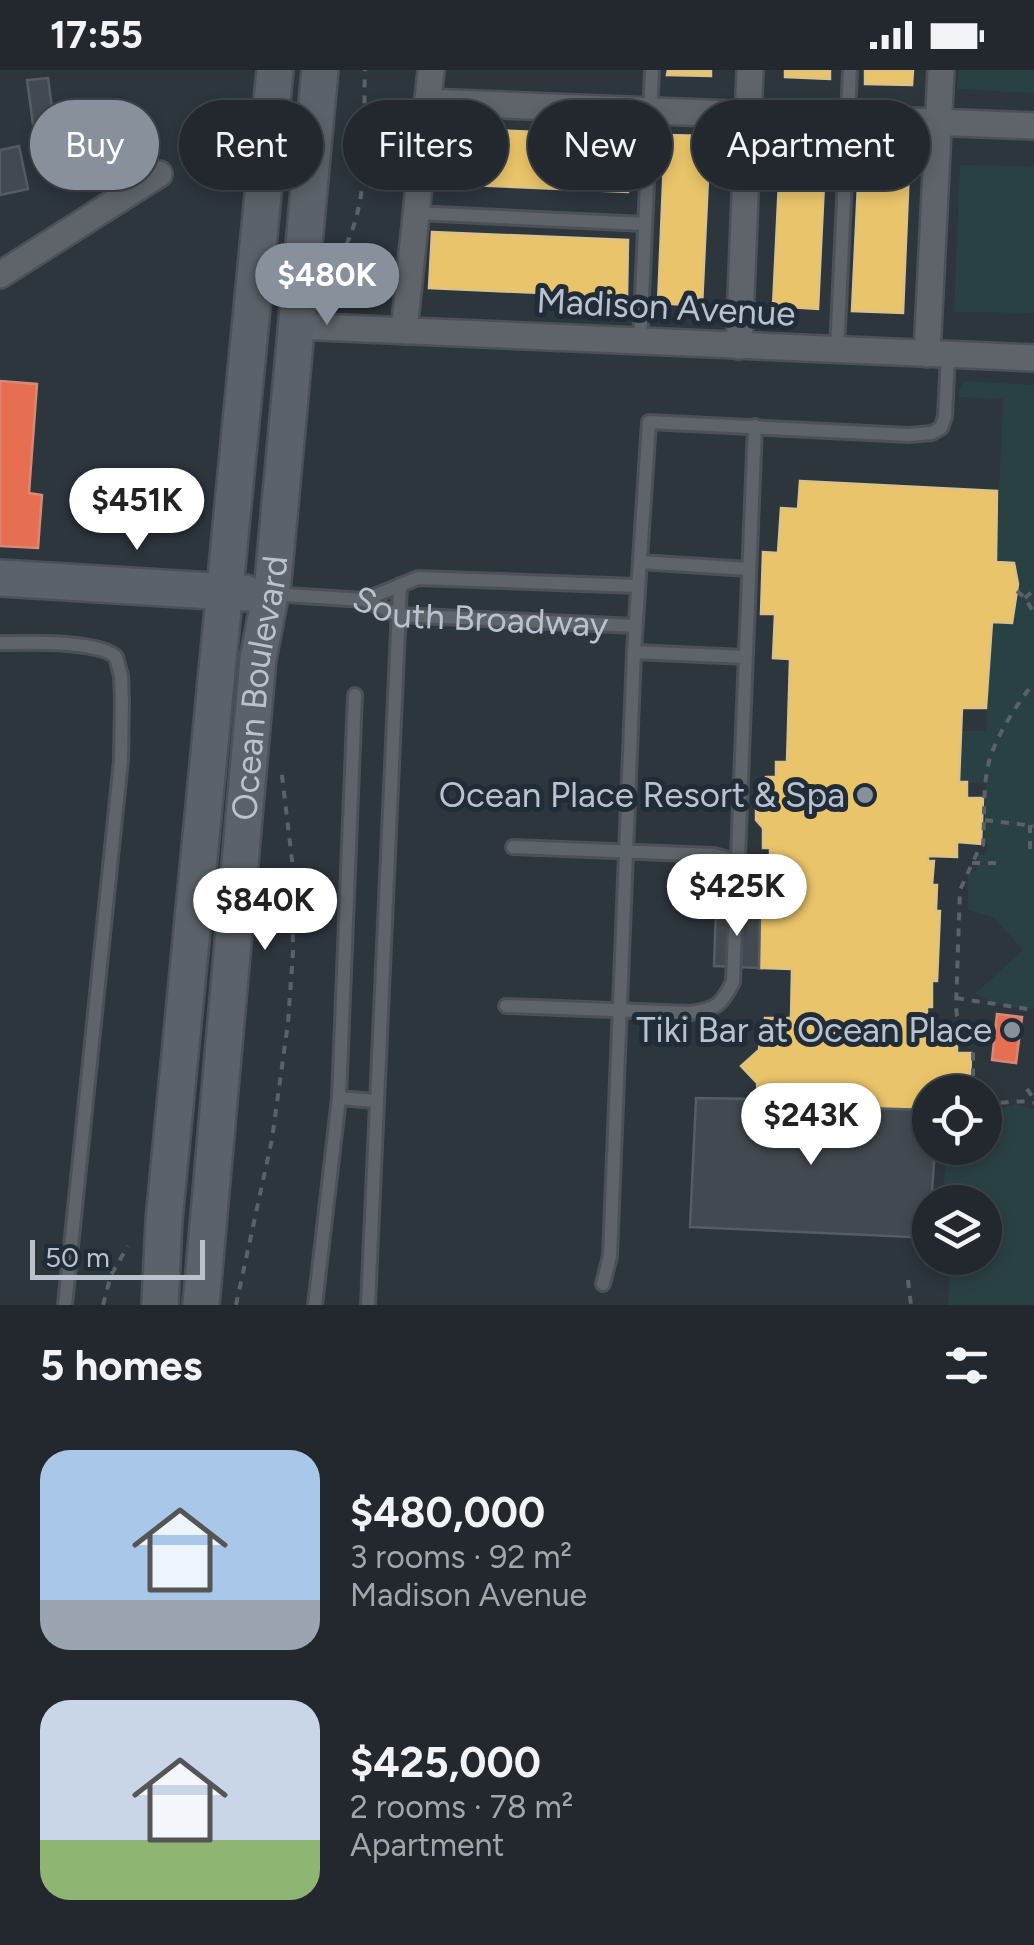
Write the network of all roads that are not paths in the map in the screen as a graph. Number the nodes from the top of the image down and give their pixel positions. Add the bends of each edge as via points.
1 (275, 70) edge
2 (320, 70) edge
3 (430, 70) edge
4 (652, 70) edge
5 (750, 70) edge
6 (850, 70) edge
7 (941, 70) edge
8 (427, 100) edge
9 (651, 100) edge
10 (749, 100) edge
11 (849, 100) edge
12 (930, 122) edge
13 (939, 122) junction
14 (1034, 126) edge
15 (134, 190) edge
16 (418, 190) edge
17 (647, 190) edge
18 (745, 190) edge
19 (845, 190) edge
20 (416, 213) junction
21 (645, 224) junction
22 (0, 275) edge
23 (295, 326) junction
24 (404, 331) junction
25 (640, 342) junction
26 (739, 346) junction
27 (837, 350) junction
28 (938, 355) junction
29 (1034, 358) edge
30 (755, 426) junction
31 (640, 562) junction
32 (749, 570) junction
33 (0, 578) edge
34 (400, 585) junction
35 (638, 586) junction
36 (225, 592) junction
37 (271, 594) junction
38 (364, 600) junction
39 (398, 615) junction
40 (635, 626) junction
41 (0, 643) edge
42 (634, 652) junction
43 (745, 657) junction
44 (354, 695) dead end
45 (513, 847) dead end
46 (626, 851) junction
47 (736, 866) junction
48 (506, 1006) dead end
49 (620, 1011) junction
50 (338, 1098) junction
51 (376, 1101) junction
52 (604, 1284) dead end
53 (65, 1305) edge
54 (160, 1305) edge
55 (202, 1305) edge
56 (315, 1305) edge
57 (368, 1305) edge

1 - 36 main road, Ocean Boulevard
2 - 23 main road, Ocean Boulevard
3 - 8 street
4 - 9 lane
5 - 10 street
6 - 11 lane
7 - 13 street
12 - 13 street
13 - 14 street
13 - 28 street
15 - 22 street
16 - 20 street
17 - 21 lane
18 - 26 street
19 - 27 lane
20 - 21 lane
20 - 24 street
21 - 25 lane
23 - 24 street, Madison Avenue
23 - 37 main road, Ocean Boulevard
24 - 25 street, Madison Avenue
25 - 26 street, Madison Avenue
26 - 27 street, Madison Avenue
27 - 28 street, Madison Avenue
28 - 29 street, Madison Avenue
28 - 30 lane via 945,417 932,433
30 - 31 lane via 649,422
30 - 32 lane
31 - 32 lane
31 - 35 lane
32 - 43 lane
33 - 36 main road
34 - 35 lane, South Broadway via 418,578
34 - 38 lane, South Broadway
34 - 39 lane
35 - 40 lane
36 - 37 main road
36 - 54 main road, Ocean Boulevard
37 - 38 lane
37 - 55 main road, Ocean Boulevard via 258,659
38 - 39 lane, South Broadway
39 - 40 lane, South Broadway
39 - 51 lane
40 - 42 lane
41 - 53 lane via 106,649 116,656 120,676 120,773
42 - 43 lane
42 - 46 lane
43 - 47 lane
44 - 50 lane
45 - 46 lane
46 - 47 lane via 714,854
46 - 49 lane
47 - 49 lane via 732,982 723,1002 690,1013
48 - 49 lane
49 - 52 lane
50 - 51 lane
50 - 56 lane
51 - 57 lane

